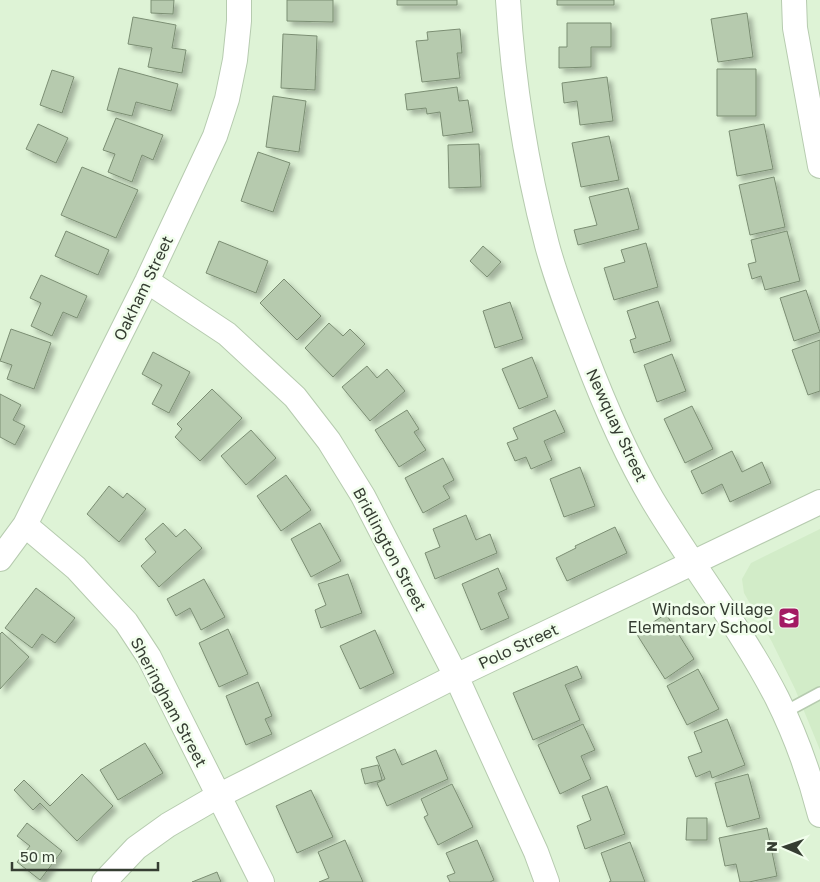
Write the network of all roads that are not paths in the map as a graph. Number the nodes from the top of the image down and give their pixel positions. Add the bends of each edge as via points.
1 (239, 0) edge
2 (508, 0) edge
3 (794, 0) edge
4 (820, 166) edge
5 (146, 282) junction
6 (820, 502) edge
7 (25, 525) junction
8 (0, 559) edge
9 (694, 562) junction
10 (456, 676) junction
11 (820, 692) edge
12 (783, 713) junction
13 (218, 796) junction
14 (820, 815) edge
15 (104, 882) edge
16 (262, 882) edge
17 (547, 882) edge

1 - 5 street, Oakham Street via 235,60 215,136
2 - 9 street, Newquay Street via 520,111 532,180 565,302 623,444 652,499
3 - 4 street via 795,28
5 - 7 street, Oakham Street
5 - 10 street, Bridlington Street via 227,334 295,397 329,441 363,496
6 - 9 street, Polo Street
7 - 8 street, Oakham Street
7 - 13 street, Sheringham Street via 76,568 126,622 149,657
9 - 10 street, Polo Street
9 - 12 street, Newquay Street via 738,631
10 - 13 street, Polo Street
10 - 17 street, Bridlington Street
11 - 12 lane
12 - 14 street, Newquay Street via 805,766
13 - 15 street, Polo Street via 136,848
13 - 16 street, Sheringham Street

